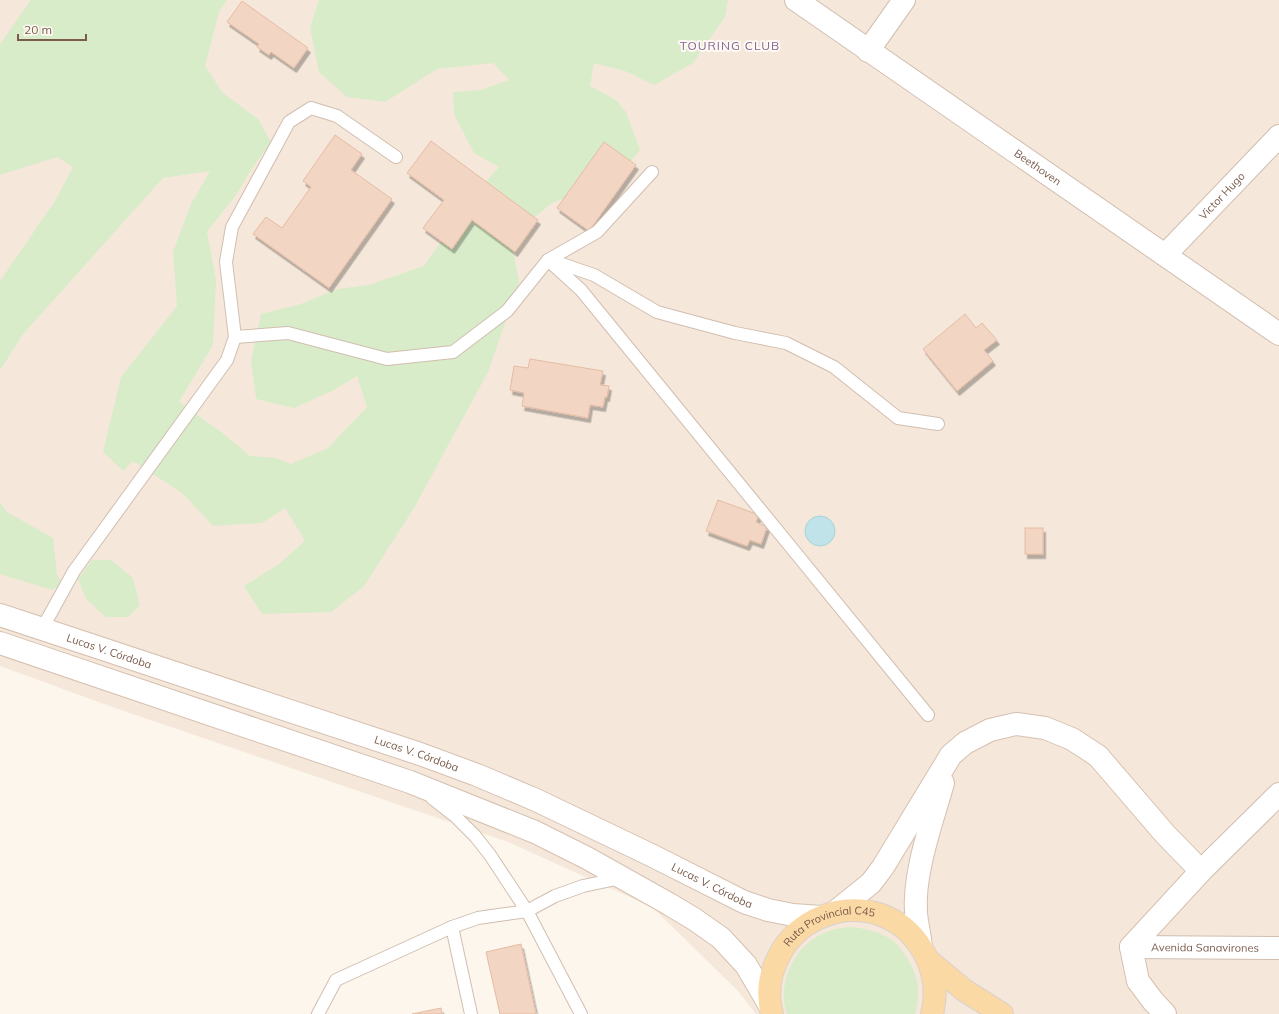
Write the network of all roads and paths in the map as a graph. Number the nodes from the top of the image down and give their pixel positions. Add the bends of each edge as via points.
1 (796, 0) edge
2 (904, 0) edge
3 (868, 51) junction
4 (1279, 136) edge
5 (396, 157) dead end
6 (652, 172) dead end
7 (1165, 255) junction
8 (548, 260) junction
9 (1279, 334) edge
10 (235, 337) junction
11 (938, 424) dead end
12 (0, 615) edge
13 (42, 629) junction
14 (0, 643) edge
15 (928, 715) dead end
16 (951, 755) junction
17 (410, 782) junction
18 (1279, 794) edge
19 (1201, 871) junction
20 (621, 878) junction
21 (527, 911) junction
22 (828, 914) junction
23 (452, 927) junction
24 (1132, 947) junction
25 (1279, 948) edge
26 (925, 953) junction
27 (771, 1010) edge
28 (318, 1014) edge
29 (472, 1014) edge
30 (580, 1014) edge
31 (932, 1014) edge
32 (1002, 1014) edge
33 (1165, 1014) edge

1 - 3 street, Beethoven
2 - 3 street
3 - 7 street, Beethoven
4 - 7 street, Victor Hugo
5 - 10 lane via 336,116 311,108 289,122 232,227 226,262
6 - 8 lane via 597,232
7 - 9 street, Beethoven
8 - 10 lane via 507,311 453,352 386,359 288,333
8 - 11 lane via 594,276 657,312 735,333 786,343 834,367 898,418
8 - 15 lane via 581,290
10 - 13 lane via 227,360 74,571
12 - 13 street, Lucas V. Córdoba
13 - 22 street, Lucas V. Córdoba via 477,775 536,800 744,902 793,915
14 - 17 street
16 - 19 street via 965,743 990,730 1016,724 1045,728 1072,738 1098,756 1165,834
16 - 22 street via 871,883
16 - 26 street via 922,859 918,883 916,913
17 - 20 street via 535,832
17 - 21 lane via 455,816 475,836
18 - 19 street
19 - 24 street
20 - 21 lane via 555,896
20 - 27 street via 694,919 721,938 746,965
21 - 23 lane via 478,918
21 - 30 lane
22 - 26 main road, Ruta Provincial C45 via 860,911 884,916 905,929
22 - 27 main road, Ruta Provincial C45 via 808,923 787,941 774,966 769,993
23 - 28 lane via 336,980
23 - 29 lane
24 - 25 street, Avenida Sanavirones
24 - 33 street via 1138,981
26 - 31 main road, Ruta Provincial C45 via 934,980 935,1003
26 - 32 main road, Ruta Provincial C45 via 964,990

